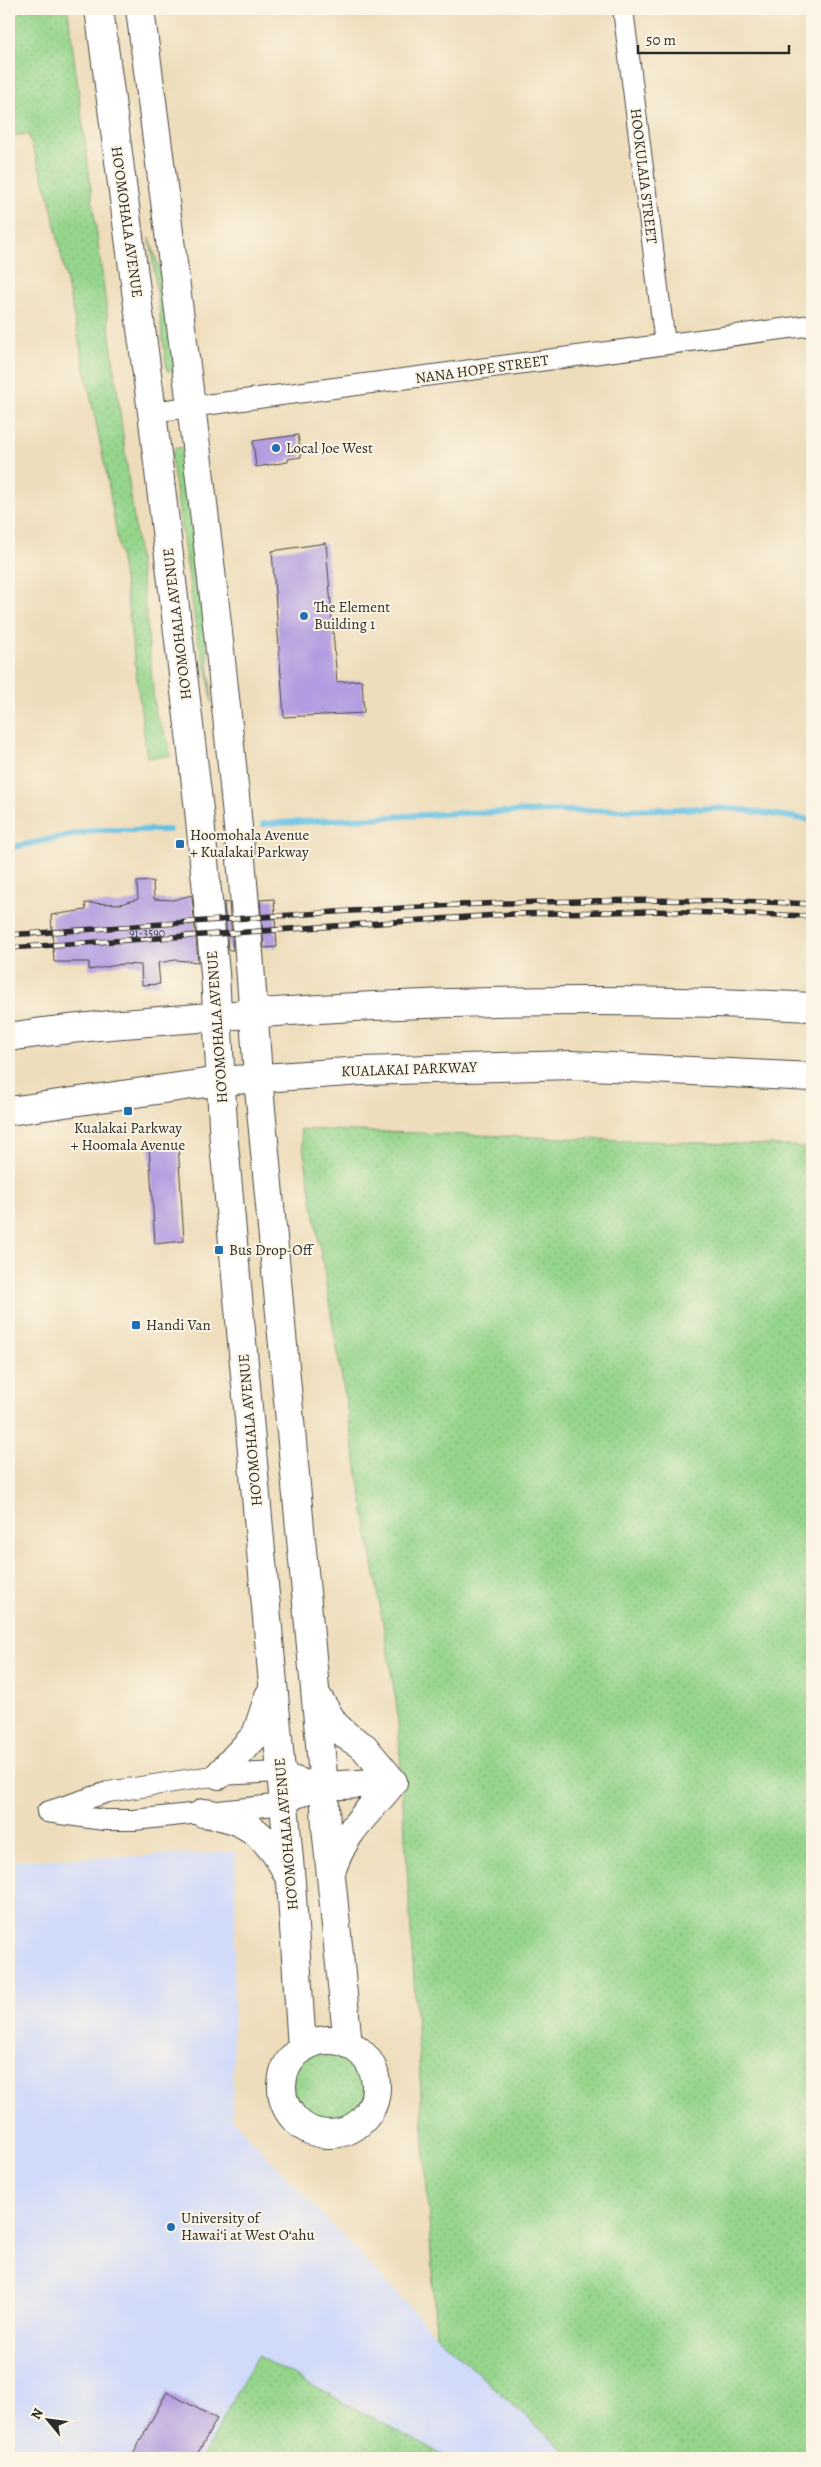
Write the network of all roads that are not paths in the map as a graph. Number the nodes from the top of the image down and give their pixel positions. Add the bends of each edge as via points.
1 (140, 9) edge
2 (623, 9) edge
3 (99, 14) edge
4 (812, 325) edge
5 (665, 344) junction
6 (192, 406) junction
7 (152, 412) junction
8 (812, 1007) edge
9 (254, 1013) junction
10 (216, 1016) junction
11 (9, 1037) edge
12 (258, 1077) junction
13 (812, 1077) edge
14 (220, 1081) junction
15 (9, 1111) edge
16 (272, 1680) junction
17 (315, 1689) junction
18 (280, 1772) junction
19 (219, 1776) junction
20 (393, 1782) junction
21 (324, 1786) junction
22 (284, 1804) junction
23 (203, 1813) junction
24 (331, 1874) junction
25 (291, 1882) junction
26 (348, 2044) junction
27 (302, 2048) junction

1 - 6 main road
2 - 5 street, HOOKULAIA STREET
3 - 7 main road, HO’OMOHALA AVENUE
4 - 5 street, NANA HOPE STREET
5 - 6 street, NANA HOPE STREET
6 - 7 street, NANA HOPE STREET
6 - 9 main road via 226,702
7 - 10 main road, HO’OMOHALA AVENUE via 199,810 215,973
8 - 9 main road via 534,1000 371,1005
9 - 10 main road
9 - 12 main road
10 - 11 main road
10 - 14 main road, HO’OMOHALA AVENUE
12 - 13 main road, KUALAKAI PARKWAY via 572,1065
12 - 14 main road, KUALAKAI PARKWAY
12 - 17 main road
14 - 15 main road, KUALAKAI PARKWAY
14 - 16 main road, HO’OMOHALA AVENUE
16 - 18 main road, HO’OMOHALA AVENUE
16 - 19 main road via 256,1735
17 - 20 main road via 322,1708 334,1724 364,1748
17 - 21 main road
18 - 19 street
18 - 21 street
18 - 22 main road, HO’OMOHALA AVENUE
19 - 23 street via 108,1792 47,1812 104,1820
20 - 21 main road
20 - 24 main road via 351,1829 340,1847
21 - 22 street
21 - 24 main road
22 - 23 street
22 - 25 main road, HO’OMOHALA AVENUE
23 - 25 main road via 234,1819 256,1832 273,1849
24 - 26 main road
25 - 27 main road, HO’OMOHALA AVENUE
26 - 27 main road via 333,2040 317,2041
26 - 27 main road via 361,2052 370,2064 375,2094 361,2121 349,2130 334,2134 305,2128 285,2105 282,2090 284,2074 290,2060

